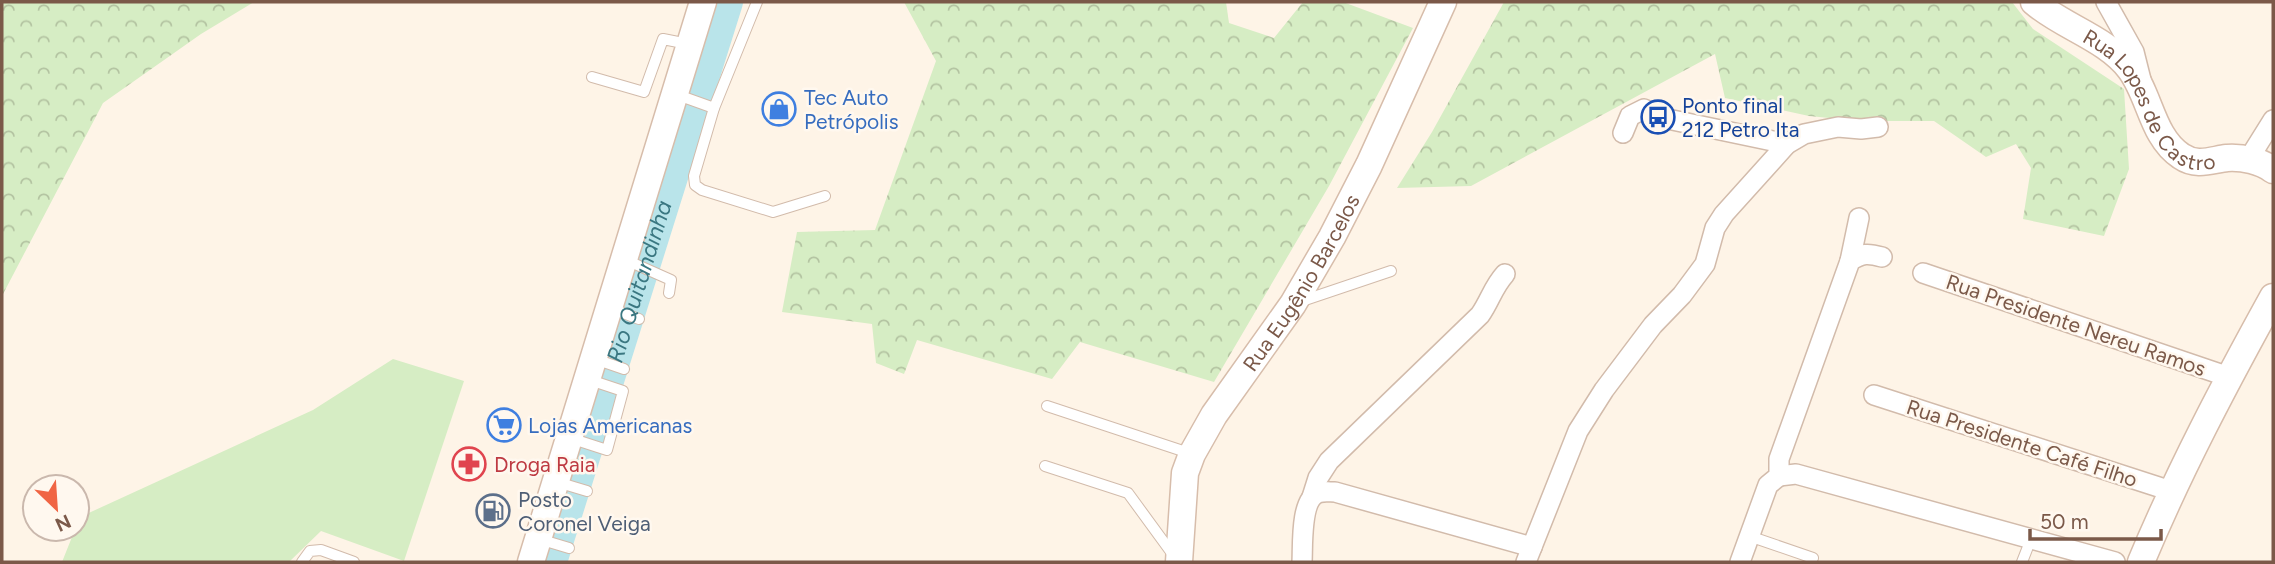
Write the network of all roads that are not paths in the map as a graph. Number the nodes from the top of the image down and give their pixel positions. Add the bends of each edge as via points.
1 (703, 2) edge
2 (757, 2) edge
3 (1443, 2) edge
4 (2034, 2) edge
5 (2106, 2) edge
6 (690, 45) junction
7 (592, 77) dead end
8 (2142, 90) junction
9 (674, 94) junction
10 (714, 108) junction
11 (2273, 120) edge
12 (1878, 127) dead end
13 (1623, 133) dead end
14 (1787, 144) junction
15 (2248, 160) junction
16 (2273, 170) edge
17 (825, 196) dead end
18 (1859, 218) dead end
19 (1882, 257) dead end
20 (1850, 261) junction
21 (631, 262) junction
22 (1391, 271) dead end
23 (1923, 273) dead end
24 (1504, 275) dead end
25 (669, 293) dead end
26 (2273, 298) edge
27 (1293, 304) junction
28 (616, 310) junction
29 (639, 319) dead end
30 (624, 369) dead end
31 (597, 371) junction
32 (2229, 377) junction
33 (1874, 394) dead end
34 (1047, 406) dead end
35 (575, 439) junction
36 (1192, 454) junction
37 (1045, 466) dead end
38 (1779, 476) junction
39 (556, 482) junction
40 (587, 491) dead end
41 (2171, 491) junction
42 (1312, 497) junction
43 (1749, 536) junction
44 (2031, 539) junction
45 (569, 548) dead end
46 (535, 550) edge
47 (1529, 555) edge
48 (1813, 558) dead end
49 (302, 562) edge
50 (354, 562) edge
51 (1179, 562) edge
52 (1302, 562) edge
53 (1740, 562) edge
54 (2022, 562) edge
55 (2115, 562) edge
56 (2141, 562) edge

1 - 6 street
2 - 10 lane
3 - 27 street, Rua Eugênio Barcelos via 1369,165
4 - 8 street, Rua Lopes de Castro via 2119,57
5 - 8 street via 2134,52
6 - 7 lane via 663,39 644,92
6 - 9 street
8 - 15 street, Rua Lopes de Castro via 2155,122 2181,156 2199,163
9 - 10 lane
9 - 21 street
10 - 17 lane via 695,185 772,212
11 - 15 street
12 - 14 street via 1838,127 1804,134
13 - 14 street via 1630,116 1644,109 1658,117
14 - 47 street via 1724,214 1705,264 1653,325 1578,431
15 - 16 street, Rua Lopes de Castro
18 - 20 street
19 - 20 street via 1868,253
20 - 38 street via 1779,459
21 - 25 lane via 671,280
21 - 28 street
22 - 27 lane
23 - 32 street, Rua Presidente Nereu Ramos
24 - 42 street via 1480,315 1329,461
26 - 32 street
27 - 36 street, Rua Eugênio Barcelos via 1214,415
28 - 29 lane
28 - 31 street
30 - 31 lane
31 - 35 street
31 - 35 lane via 624,391 607,450
32 - 41 street
33 - 41 street, Rua Presidente Café Filho
34 - 36 lane
35 - 39 street
36 - 51 street, Rua Eugênio Barcelos via 1185,473
37 - 51 lane via 1128,493
38 - 43 street via 1769,485
38 - 44 street via 1796,474
39 - 40 lane
39 - 46 street
41 - 56 street
42 - 47 street via 1335,492
42 - 52 street via 1305,512
43 - 48 lane
43 - 53 street
44 - 54 lane
44 - 55 street
45 - 46 lane
49 - 50 lane via 310,551 321,550

